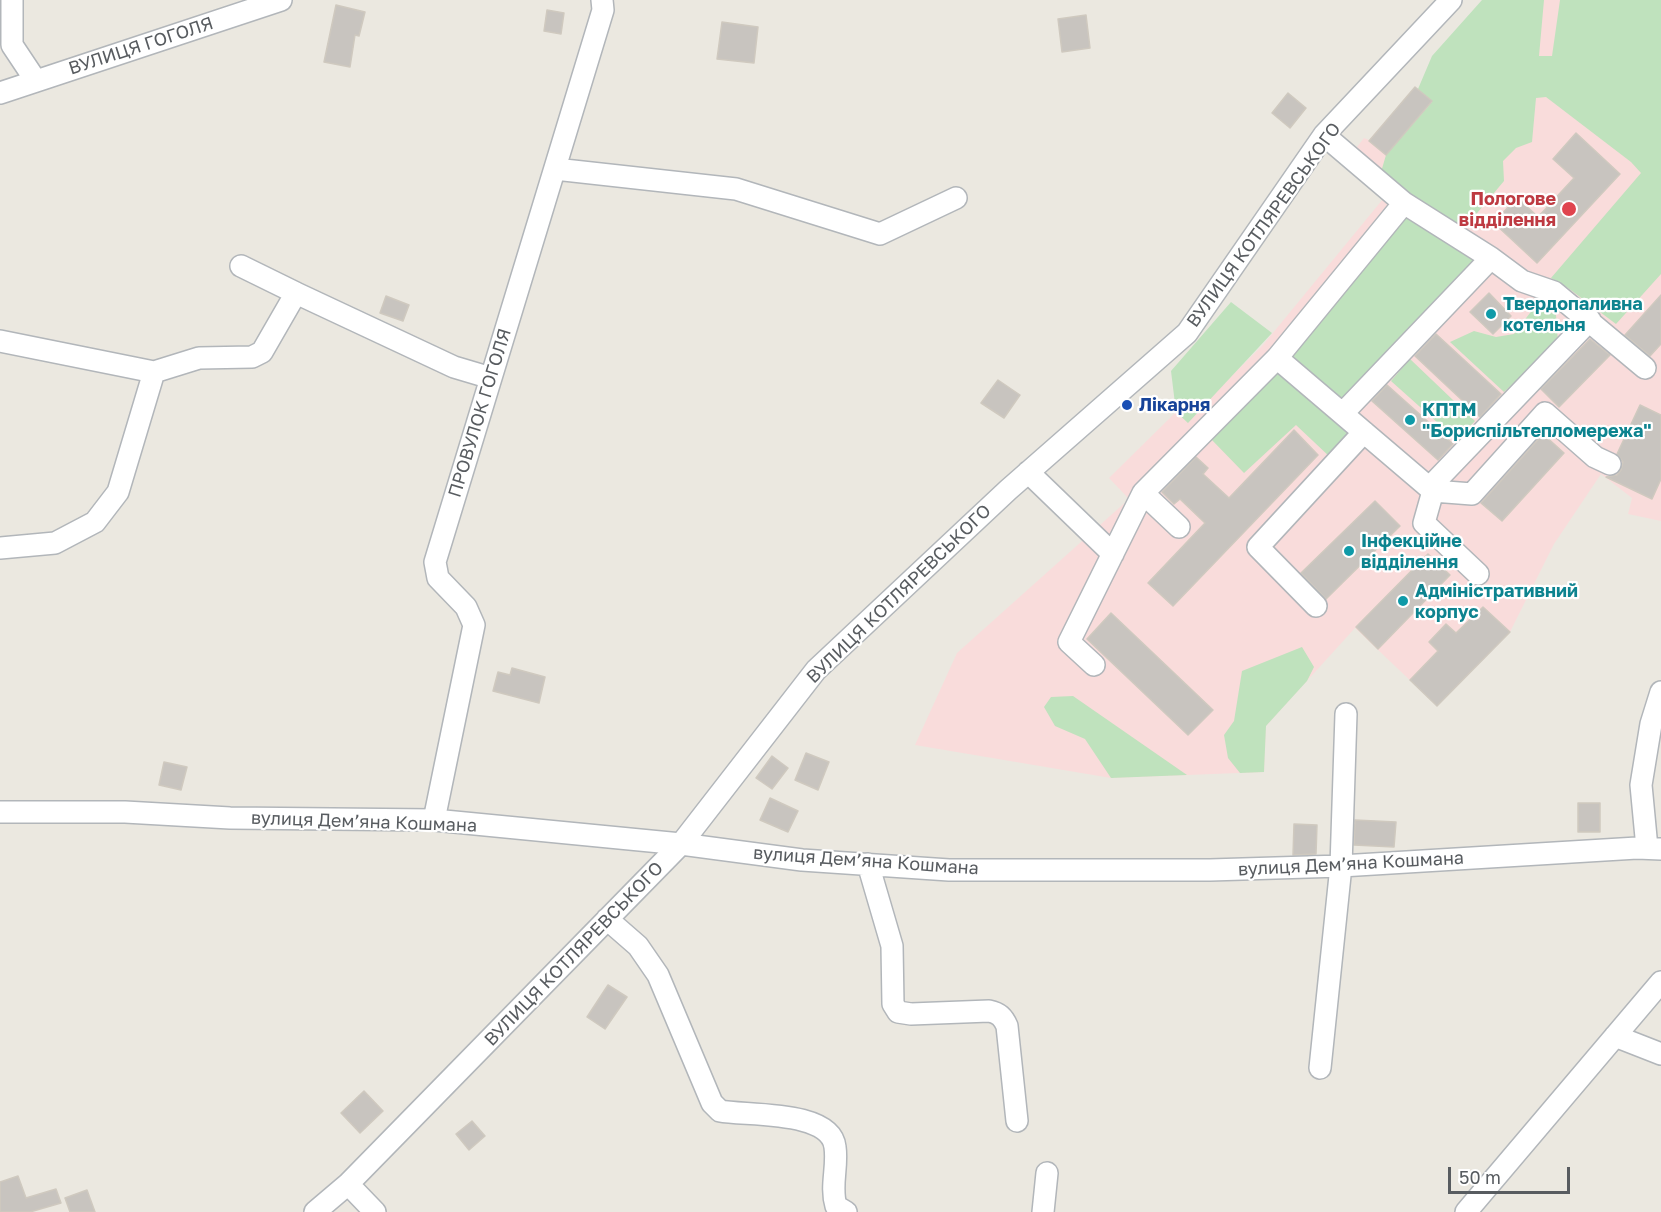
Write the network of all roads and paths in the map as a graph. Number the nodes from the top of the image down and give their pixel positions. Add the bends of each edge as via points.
1 (12, 0) edge
2 (281, 0) edge
3 (602, 0) edge
4 (1451, 0) edge
5 (36, 81) junction
6 (0, 93) edge
7 (1324, 135) junction
8 (555, 169) junction
9 (956, 198) dead end
10 (1404, 203) junction
11 (1491, 258) junction
12 (240, 266) dead end
13 (296, 293) junction
14 (1590, 320) junction
15 (0, 341) edge
16 (1277, 358) junction
17 (1645, 368) dead end
18 (154, 372) junction
19 (491, 378) junction
20 (1521, 392) junction
21 (1343, 413) junction
22 (1545, 413) junction
23 (1364, 432) junction
24 (1610, 464) dead end
25 (1028, 472) junction
26 (1431, 489) junction
27 (1143, 493) junction
28 (1179, 527) dead end
29 (0, 548) edge
30 (1113, 554) junction
31 (1478, 574) dead end
32 (1316, 606) dead end
33 (1094, 665) dead end
34 (1661, 692) edge
35 (1346, 714) dead end
36 (0, 812) edge
37 (434, 820) junction
38 (681, 844) junction
39 (1654, 849) edge
40 (868, 864) junction
41 (1341, 866) junction
42 (607, 919) junction
43 (1661, 982) edge
44 (1615, 1036) junction
45 (1661, 1053) edge
46 (1320, 1068) dead end
47 (1017, 1121) dead end
48 (1047, 1173) dead end
49 (348, 1184) junction
50 (315, 1212) edge
51 (375, 1212) edge
52 (846, 1212) edge
53 (1043, 1212) edge
54 (1466, 1212) edge

1 - 5 street via 12,45
2 - 5 street, ВУЛИЦЯ ГОГОЛЯ
3 - 8 street, ПРОВУЛОК ГОГОЛЯ via 603,10
4 - 7 street, ВУЛИЦЯ КОТЛЯРЕВСЬКОГО
5 - 6 street, ВУЛИЦЯ ГОГОЛЯ
7 - 10 street
7 - 25 street, ВУЛИЦЯ КОТЛЯРЕВСЬКОГО via 1187,333
8 - 9 street via 736,189 880,234
8 - 19 street, ПРОВУЛОК ГОГОЛЯ
10 - 11 street
10 - 16 street
11 - 14 street via 1522,281 1554,292
11 - 21 street
12 - 13 street
13 - 18 street via 262,352 252,357 199,358
13 - 19 street via 454,367
14 - 17 street
14 - 20 street
15 - 18 street
16 - 21 street
16 - 27 street
18 - 29 street via 117,492 95,522 55,543
19 - 37 street, ПРОВУЛОК ГОГОЛЯ via 435,562 438,578 466,607 474,625
20 - 22 street
20 - 26 street
21 - 23 street
22 - 24 street
22 - 26 street via 1472,494
23 - 26 street
23 - 32 street via 1257,547
25 - 30 street
25 - 38 street, ВУЛИЦЯ КОТЛЯРЕВСЬКОГО via 816,670
26 - 31 street via 1424,523
27 - 28 street
27 - 30 street
30 - 33 street via 1069,642
34 - 39 street via 1651,724 1641,785
35 - 41 street
36 - 37 street, вулиця Демʼяна Кошмана
37 - 38 street, вулиця Демʼяна Кошмана
38 - 40 street, вулиця Демʼяна Кошмана via 802,860
38 - 42 street, ВУЛИЦЯ КОТЛЯРЕВСЬКОГО
39 - 41 street, вулиця Демʼяна Кошмана
40 - 41 street, вулиця Демʼяна Кошмана via 949,870
40 - 47 street via 892,946 894,1004 898,1012 988,1011 1003,1017
41 - 46 street
42 - 49 street, ВУЛИЦЯ КОТЛЯРЕВСЬКОГО
42 - 52 street via 638,946 658,975 712,1103 720,1111 803,1119 829,1131 836,1145 833,1196 836,1206
43 - 44 street
44 - 45 street
44 - 54 street
48 - 53 street
49 - 50 street, ВУЛИЦЯ КОТЛЯРЕВСЬКОГО
49 - 51 street

